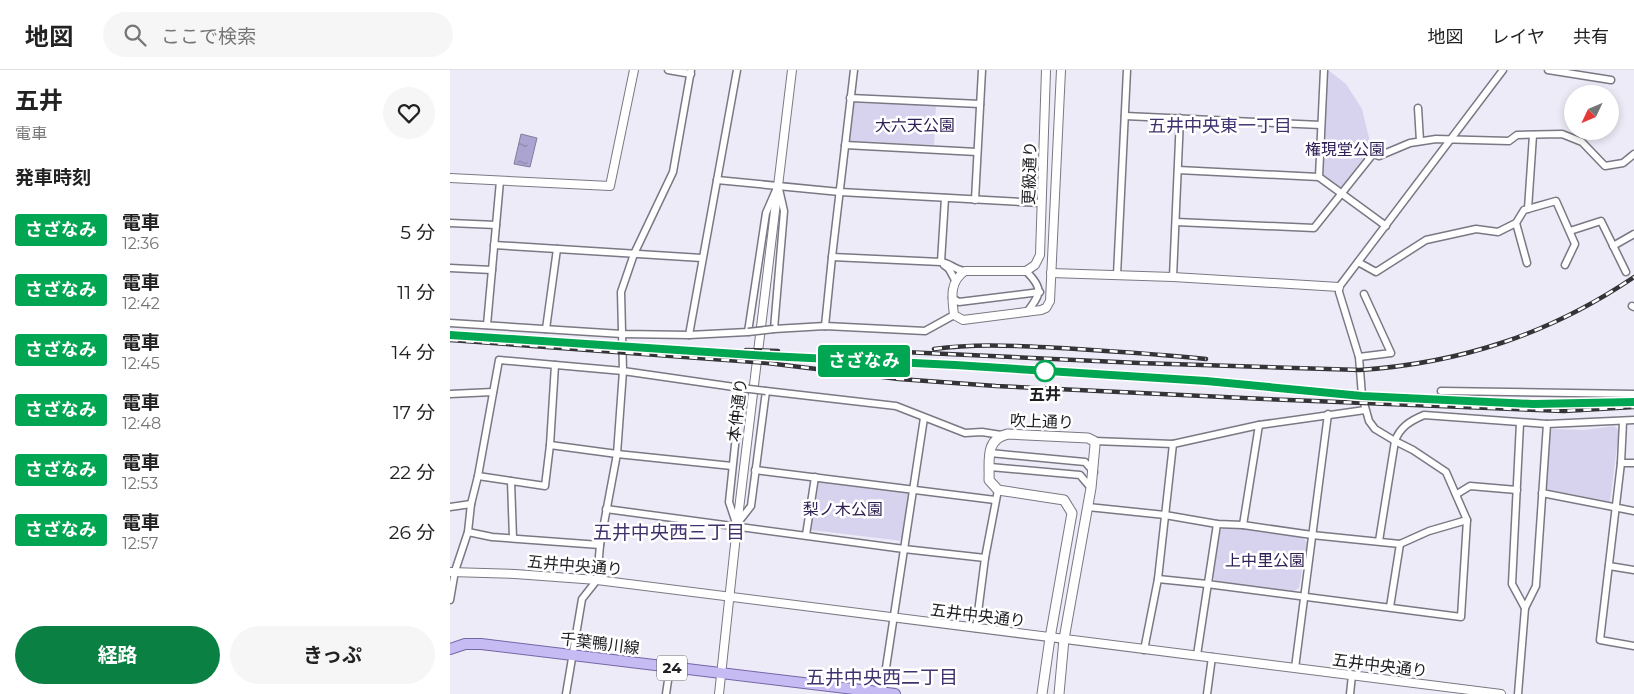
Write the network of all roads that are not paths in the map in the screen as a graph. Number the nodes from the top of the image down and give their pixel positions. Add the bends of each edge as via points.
1 (634, 70) edge
2 (668, 70) edge
3 (737, 70) edge
4 (792, 70) edge
5 (854, 70) edge
6 (982, 70) edge
7 (1046, 70) edge
8 (1061, 70) edge
9 (1128, 70) edge
10 (1324, 70) edge
11 (1503, 70) edge
12 (1548, 70) edge
13 (691, 72) edge
14 (1611, 80) dead end
15 (850, 98) junction
16 (980, 104) junction
17 (1418, 108) dead end
18 (1125, 116) junction
19 (1180, 118) junction
20 (1321, 126) junction
21 (1533, 135) junction
22 (1451, 139) junction
23 (1420, 141) junction
24 (845, 145) junction
25 (977, 152) junction
26 (1634, 154) edge
27 (1178, 170) junction
28 (1319, 176) junction
29 (450, 178) edge
30 (717, 180) junction
31 (500, 181) junction
32 (778, 186) junction
33 (840, 192) junction
34 (1341, 192) junction
35 (944, 198) junction
36 (975, 200) junction
37 (1041, 203) junction
38 (1528, 209) junction
39 (1176, 222) junction
40 (450, 223) edge
41 (1516, 223) junction
42 (496, 225) junction
43 (1386, 226) junction
44 (1570, 232) junction
45 (1634, 234) edge
46 (494, 245) junction
47 (1612, 246) junction
48 (558, 249) junction
49 (634, 254) junction
50 (702, 258) junction
51 (832, 258) junction
52 (941, 262) junction
53 (1358, 262) junction
54 (1527, 263) dead end
55 (1565, 265) dead end
56 (450, 268) edge
57 (492, 270) junction
58 (965, 270) junction
59 (1026, 272) junction
60 (1626, 272) dead end
61 (1051, 273) junction
62 (1116, 275) junction
63 (1173, 277) junction
64 (955, 280) junction
65 (1339, 287) junction
66 (1040, 292) junction
67 (1364, 294) dead end
68 (952, 298) junction
69 (1027, 312) junction
70 (954, 315) junction
71 (450, 323) edge
72 (487, 325) junction
73 (825, 326) junction
74 (546, 329) junction
75 (774, 329) junction
76 (748, 332) junction
77 (622, 334) junction
78 (689, 335) junction
79 (1359, 357) junction
80 (555, 365) junction
81 (623, 371) junction
82 (741, 388) junction
83 (766, 391) junction
84 (1441, 391) dead end
85 (493, 392) junction
86 (450, 394) edge
87 (1634, 394) edge
88 (1365, 410) junction
89 (1328, 414) junction
90 (924, 418) junction
91 (1634, 420) edge
92 (1623, 422) junction
93 (1520, 423) junction
94 (1547, 424) junction
95 (1259, 425) junction
96 (1001, 435) junction
97 (1094, 441) junction
98 (1395, 441) junction
99 (1173, 444) junction
100 (550, 445) junction
101 (990, 453) junction
102 (617, 454) junction
103 (1621, 462) junction
104 (1634, 463) edge
105 (732, 466) junction
106 (990, 467) junction
107 (755, 470) junction
108 (1094, 472) junction
109 (478, 476) junction
110 (815, 477) junction
111 (511, 481) junction
112 (1092, 488) junction
113 (998, 490) junction
114 (1517, 490) junction
115 (914, 491) junction
116 (1542, 493) junction
117 (1457, 494) junction
118 (995, 500) junction
119 (471, 504) junction
120 (1088, 506) junction
121 (450, 507) edge
122 (606, 508) junction
123 (1615, 508) junction
124 (1634, 511) edge
125 (1165, 515) junction
126 (1467, 520) junction
127 (1217, 524) junction
128 (1243, 525) junction
129 (737, 526) junction
130 (468, 532) junction
131 (806, 535) junction
132 (1312, 535) junction
133 (513, 538) junction
134 (1379, 541) junction
135 (1400, 544) junction
136 (600, 545) junction
137 (904, 548) junction
138 (985, 558) junction
139 (1610, 566) junction
140 (1634, 570) edge
141 (453, 572) edge
142 (1158, 579) junction
143 (597, 580) junction
144 (1207, 584) junction
145 (729, 597) junction
146 (1304, 597) junction
147 (450, 600) edge
148 (1390, 607) junction
149 (1525, 608) junction
150 (892, 618) junction
151 (976, 628) junction
152 (1050, 638) junction
153 (1064, 639) junction
154 (1634, 646) edge
155 (450, 648) edge
156 (1144, 650) junction
157 (572, 655) junction
158 (1196, 655) junction
159 (1212, 657) junction
160 (670, 668) junction
161 (1295, 668) junction
162 (721, 674) junction
163 (1352, 675) junction
164 (882, 693) edge
165 (566, 694) edge
166 (666, 694) edge
167 (719, 694) edge
168 (894, 694) edge
169 (1042, 694) edge
170 (1059, 694) edge
171 (1207, 694) edge
172 (1350, 694) edge
173 (1501, 694) edge
174 (1518, 694) edge

1 - 31 street via 610,186
2 - 13 street
3 - 30 street
4 - 32 street, 本仲通り
5 - 15 street
6 - 16 street
7 - 37 street, 更級通り
8 - 61 street, 更級通り
9 - 18 street
10 - 20 street
11 - 22 street
12 - 14 street
13 - 49 street via 673,172
15 - 16 street
15 - 24 street
16 - 25 street
17 - 23 street
18 - 19 street
18 - 62 street
19 - 20 street
19 - 27 street
20 - 28 street
21 - 22 street via 1517,135 1509,141
21 - 26 street via 1562,134 1580,140 1605,166 1623,162
21 - 38 street
22 - 23 street
22 - 43 street
23 - 34 street via 1379,156 1372,154
24 - 25 street
24 - 33 street
25 - 36 street
27 - 28 street
27 - 39 street
28 - 34 street
29 - 31 street
30 - 32 street
30 - 50 street
31 - 42 street
32 - 33 street
32 - 75 street via 784,211
32 - 76 street via 766,213
32 - 129 street, 本仲通り
33 - 35 street
33 - 51 street
34 - 39 street via 1314,228
34 - 43 street
35 - 36 street
35 - 52 street
36 - 37 street
37 - 59 street, 更級通り via 1040,254 1035,265
38 - 41 street
38 - 44 street via 1556,201
39 - 63 street
40 - 42 street
41 - 53 street via 1498,232 1476,229 1426,240 1376,272
41 - 54 street
42 - 46 street
43 - 53 street
44 - 47 street via 1600,221
44 - 55 street via 1575,244
45 - 47 street
46 - 48 street
46 - 57 street
47 - 60 street
48 - 49 street
48 - 74 street
49 - 50 street
49 - 77 street via 621,292
50 - 78 street
51 - 52 street
51 - 73 street
52 - 58 street via 957,270
52 - 64 street
53 - 65 street
56 - 57 street
57 - 72 street
58 - 59 street
58 - 64 street
59 - 66 street via 1035,280
61 - 62 street
61 - 69 street, 更級通り via 1048,306
62 - 63 street
63 - 65 street
64 - 68 street
65 - 79 street
66 - 68 street via 960,302
66 - 69 street
67 - 79 street via 1391,353
68 - 70 street
69 - 70 street via 963,320
70 - 73 street via 924,331
71 - 72 street
72 - 74 street
73 - 75 street
74 - 77 street
75 - 76 street, bridge
76 - 78 street
77 - 78 street
77 - 81 street
79 - 88 street
80 - 81 street
80 - 85 street via 499,360
80 - 100 street
81 - 82 street
81 - 102 street
82 - 83 street, bridge
82 - 105 street
83 - 90 street via 896,406
83 - 107 street
84 - 87 street
85 - 86 street
85 - 109 street
88 - 89 street
88 - 98 street via 1372,425
89 - 95 street
89 - 132 street
90 - 96 street via 965,433
90 - 115 street
91 - 92 street
92 - 94 street
92 - 103 street
93 - 94 street
93 - 98 street via 1424,416 1409,421
93 - 114 street
94 - 116 street
95 - 99 street
95 - 128 street
96 - 97 main road, 吹上通り via 1088,438
96 - 101 main road, 吹上通り via 993,442
97 - 99 street
97 - 108 main road, 吹上通り
98 - 117 street via 1446,472
98 - 134 street
99 - 125 street
100 - 102 street
100 - 111 street via 545,486
101 - 106 main road
101 - 108 street via 1085,462
102 - 105 street
102 - 122 street
103 - 104 street
103 - 123 street
105 - 129 street via 729,502
106 - 112 street via 1080,475
106 - 113 main road via 989,480
107 - 110 street
107 - 129 street via 750,506
108 - 112 main road, 吹上通り
109 - 111 street
109 - 119 street
110 - 115 street
110 - 131 street
111 - 133 street
112 - 120 main road, 吹上通り
113 - 118 street
113 - 152 main road via 1064,500 1072,512
114 - 117 street via 1470,486
114 - 149 street via 1512,584
115 - 118 street
115 - 137 street
116 - 123 street
116 - 149 street via 1536,586
117 - 126 street
118 - 138 street
119 - 121 street
119 - 130 street
120 - 125 street
120 - 153 main road, 吹上通り
122 - 129 street
122 - 136 street
123 - 124 street
123 - 139 street
125 - 127 street
125 - 142 street
126 - 135 street
126 - 148 street via 1461,618
127 - 128 street
127 - 144 street
128 - 132 street
129 - 131 street
129 - 145 street, 本仲通り
130 - 133 street
130 - 141 street
131 - 137 street
132 - 134 street
132 - 146 street
133 - 136 street
134 - 135 street
135 - 148 street
136 - 143 street
137 - 138 street
137 - 150 street
138 - 151 street
139 - 140 street
139 - 154 street via 1600,640
141 - 143 street, 五井中央通り
141 - 147 street
142 - 144 street
142 - 156 street
143 - 145 street, 五井中央通り
143 - 157 street via 582,600
144 - 146 street
144 - 158 street
145 - 150 street, 五井中央通り
145 - 162 street, 本仲通り
146 - 148 street
146 - 161 street
149 - 174 street
150 - 151 street, 五井中央通り
150 - 164 street
151 - 152 street, 五井中央通り
152 - 153 street, 五井中央通り
152 - 169 main road
153 - 156 street, 五井中央通り
153 - 170 main road, 吹上通り
155 - 157 main road, 千葉鴨川線 / 24 via 481,644
156 - 158 street, 五井中央通り
157 - 160 main road, 千葉鴨川線 / 24
157 - 165 street
158 - 159 street, 五井中央通り
159 - 161 street, 五井中央通り
159 - 171 street
160 - 162 main road, 千葉鴨川線 / 24
160 - 166 street
161 - 163 street, 五井中央通り
162 - 164 main road, 千葉鴨川線 / 24
162 - 167 street, 本仲通り
163 - 172 street
163 - 173 street, 五井中央通り
164 - 168 main road, 千葉鴨川線 / 24

